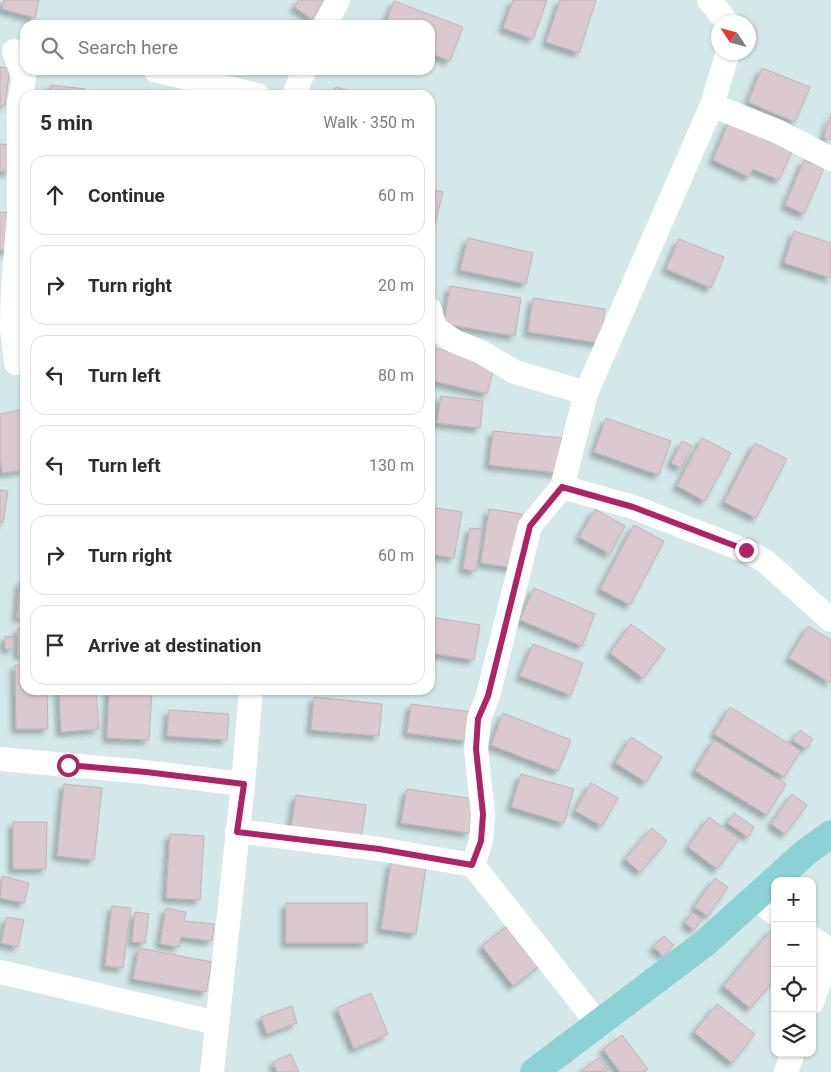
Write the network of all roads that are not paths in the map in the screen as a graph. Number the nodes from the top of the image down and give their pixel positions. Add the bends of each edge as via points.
1 (338, 0) edge
2 (709, 0) edge
3 (721, 15) edge
4 (328, 20) edge
5 (13, 51) edge
6 (726, 60) edge
7 (20, 69) edge
8 (22, 75) edge
9 (175, 75) edge
10 (302, 75) edge
11 (21, 90) edge
12 (237, 90) edge
13 (296, 90) edge
14 (20, 95) edge
15 (712, 105) junction
16 (831, 159) edge
17 (435, 328) edge
18 (14, 363) edge
19 (586, 393) junction
20 (562, 487) junction
21 (831, 620) edge
22 (251, 695) edge
23 (0, 759) edge
24 (244, 784) junction
25 (831, 819) edge
26 (237, 832) junction
27 (831, 834) edge
28 (805, 854) junction
29 (472, 865) junction
30 (764, 906) edge
31 (816, 941) edge
32 (831, 951) edge
33 (0, 972) edge
34 (816, 991) edge
35 (217, 1023) junction
36 (598, 1024) junction
37 (792, 1057) edge
38 (212, 1072) edge
39 (534, 1072) edge
40 (786, 1072) edge

1 - 4 street
2 - 3 street
5 - 7 street
6 - 15 street
8 - 11 street
9 - 12 street
10 - 13 street
14 - 18 street via 12,330
15 - 16 street via 779,132
15 - 19 street
17 - 19 street via 515,372
19 - 20 street
20 - 21 street via 633,507 746,550 765,561
20 - 29 street via 530,526 488,696 478,719 476,749 483,814 481,841
22 - 24 street
23 - 24 street
24 - 26 street
25 - 28 main road
26 - 29 street via 379,849
26 - 35 street
27 - 28 main road
28 - 30 main road
29 - 36 street
30 - 36 main road via 705,943
31 - 32 street
32 - 34 street
33 - 35 street
35 - 38 street
36 - 39 main road
37 - 40 street

